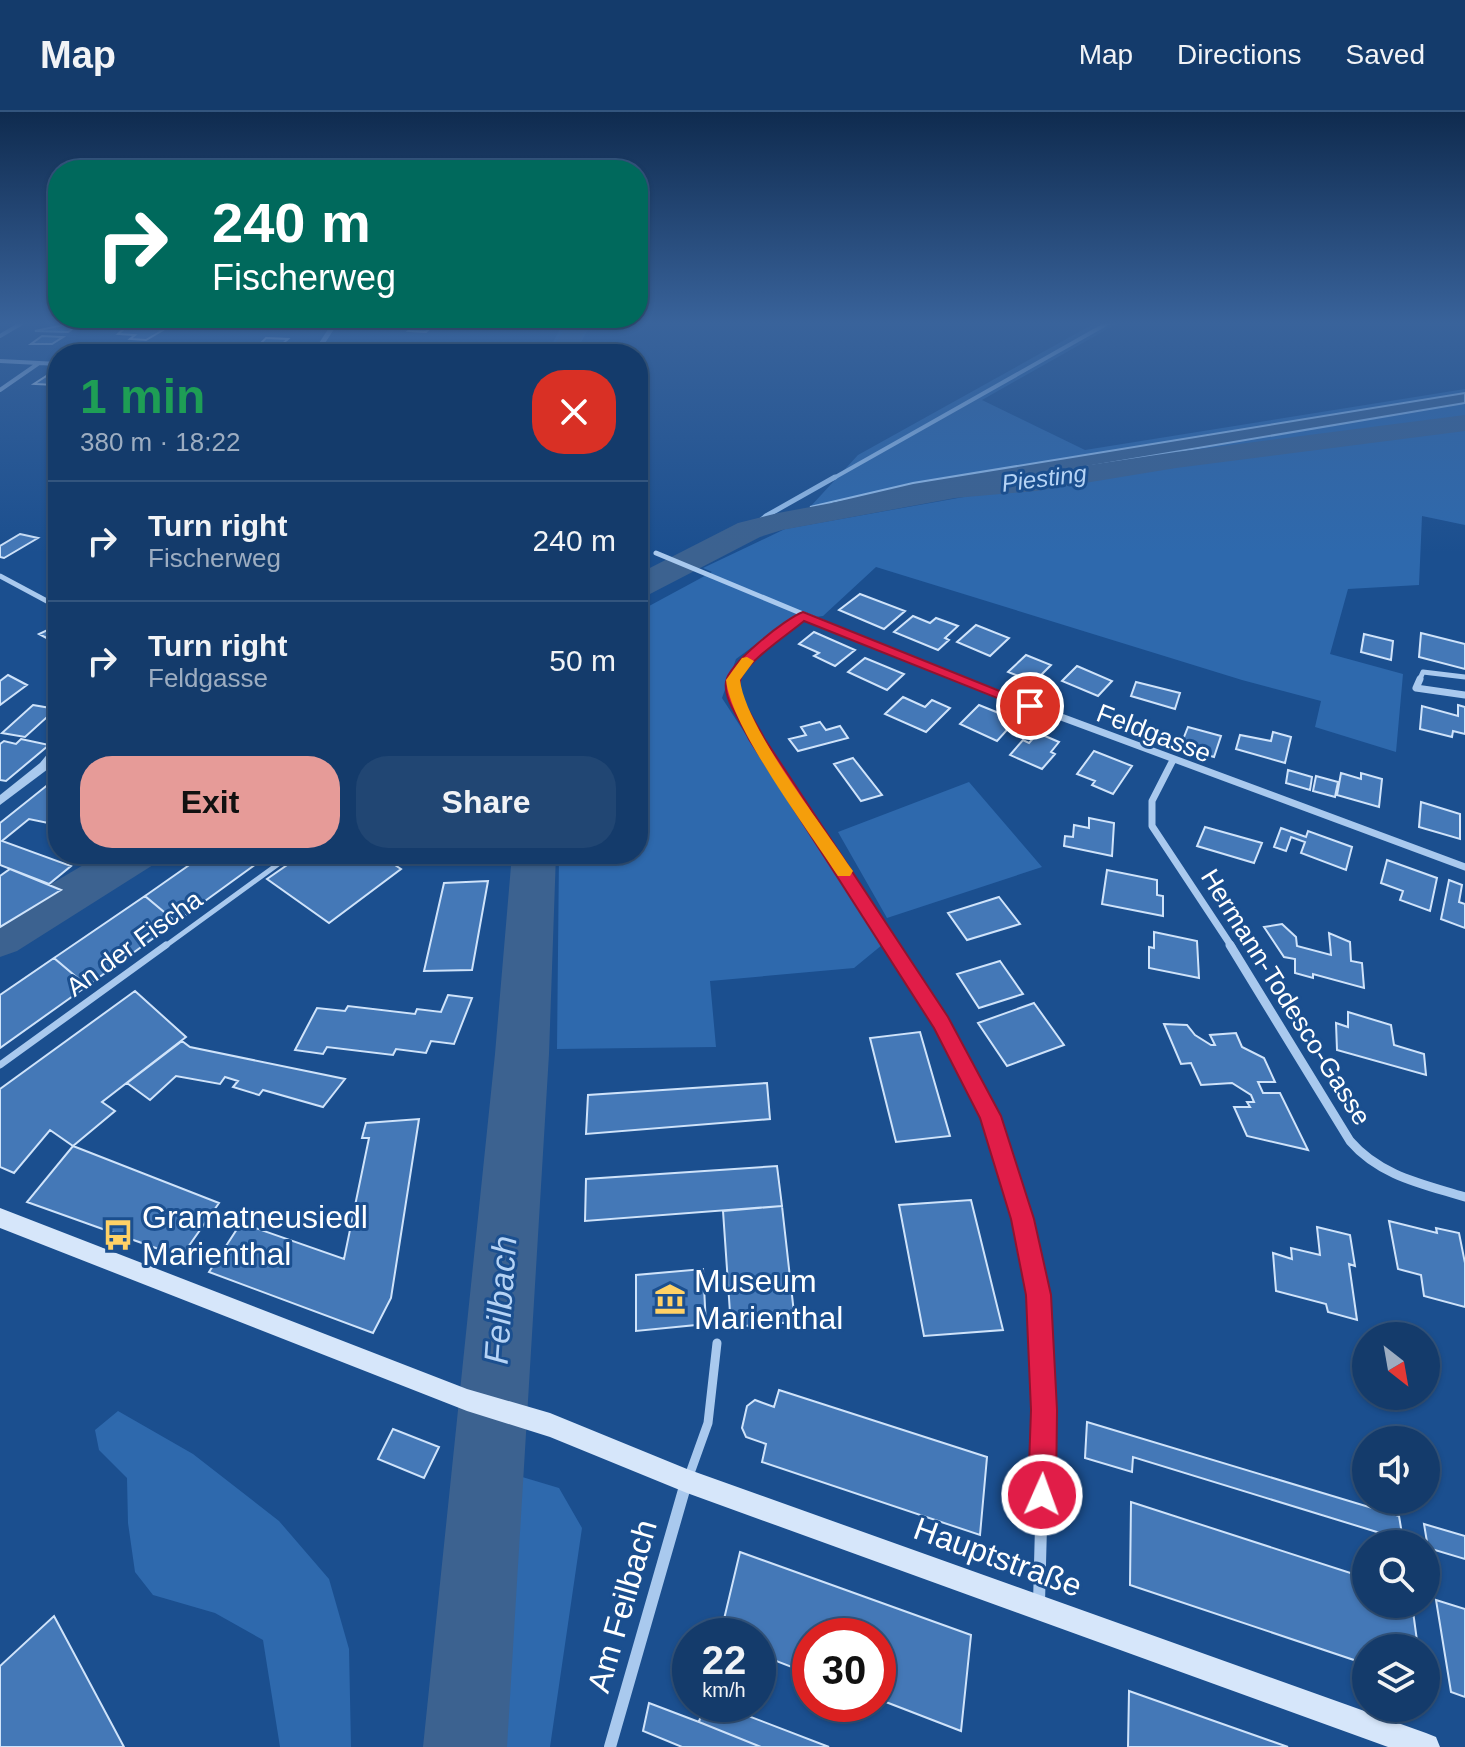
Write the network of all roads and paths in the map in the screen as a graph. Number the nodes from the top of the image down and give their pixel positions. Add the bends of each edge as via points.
1 (656, 553) dead end
2 (0, 576) edge
3 (48, 602) edge
4 (803, 616) junction
5 (1465, 677) edge
6 (1465, 695) edge
7 (48, 761) edge
8 (1172, 762) junction
9 (0, 801) edge
10 (838, 861) joint
11 (278, 864) edge
12 (1465, 867) edge
13 (0, 1065) edge
14 (1465, 1197) edge
15 (0, 1218) edge
16 (717, 1343) dead end
17 (687, 1481) junction
18 (1039, 1608) junction
19 (610, 1747) edge
20 (1426, 1747) edge

1 - 4 street, Feldgasse
2 - 3 street
4 - 8 street, Feldgasse
4 - 10 lane via 741,666 733,680 734,694 757,739
5 - 6 street via 1423,672 1416,688
7 - 9 street
8 - 12 street, Feldgasse
8 - 14 street, Hermann-Todesco-Gasse via 1150,809 1152,826 1264,996 1350,1141 1388,1172
10 - 18 street via 941,1023 990,1116 1023,1219 1039,1295 1044,1410
11 - 13 lane, An der Fischa
15 - 17 main road, Hauptstraße
16 - 17 lane via 708,1423
17 - 18 main road, Hauptstraße
17 - 19 street, Am Feilbach
18 - 20 main road, Hauptstraße

